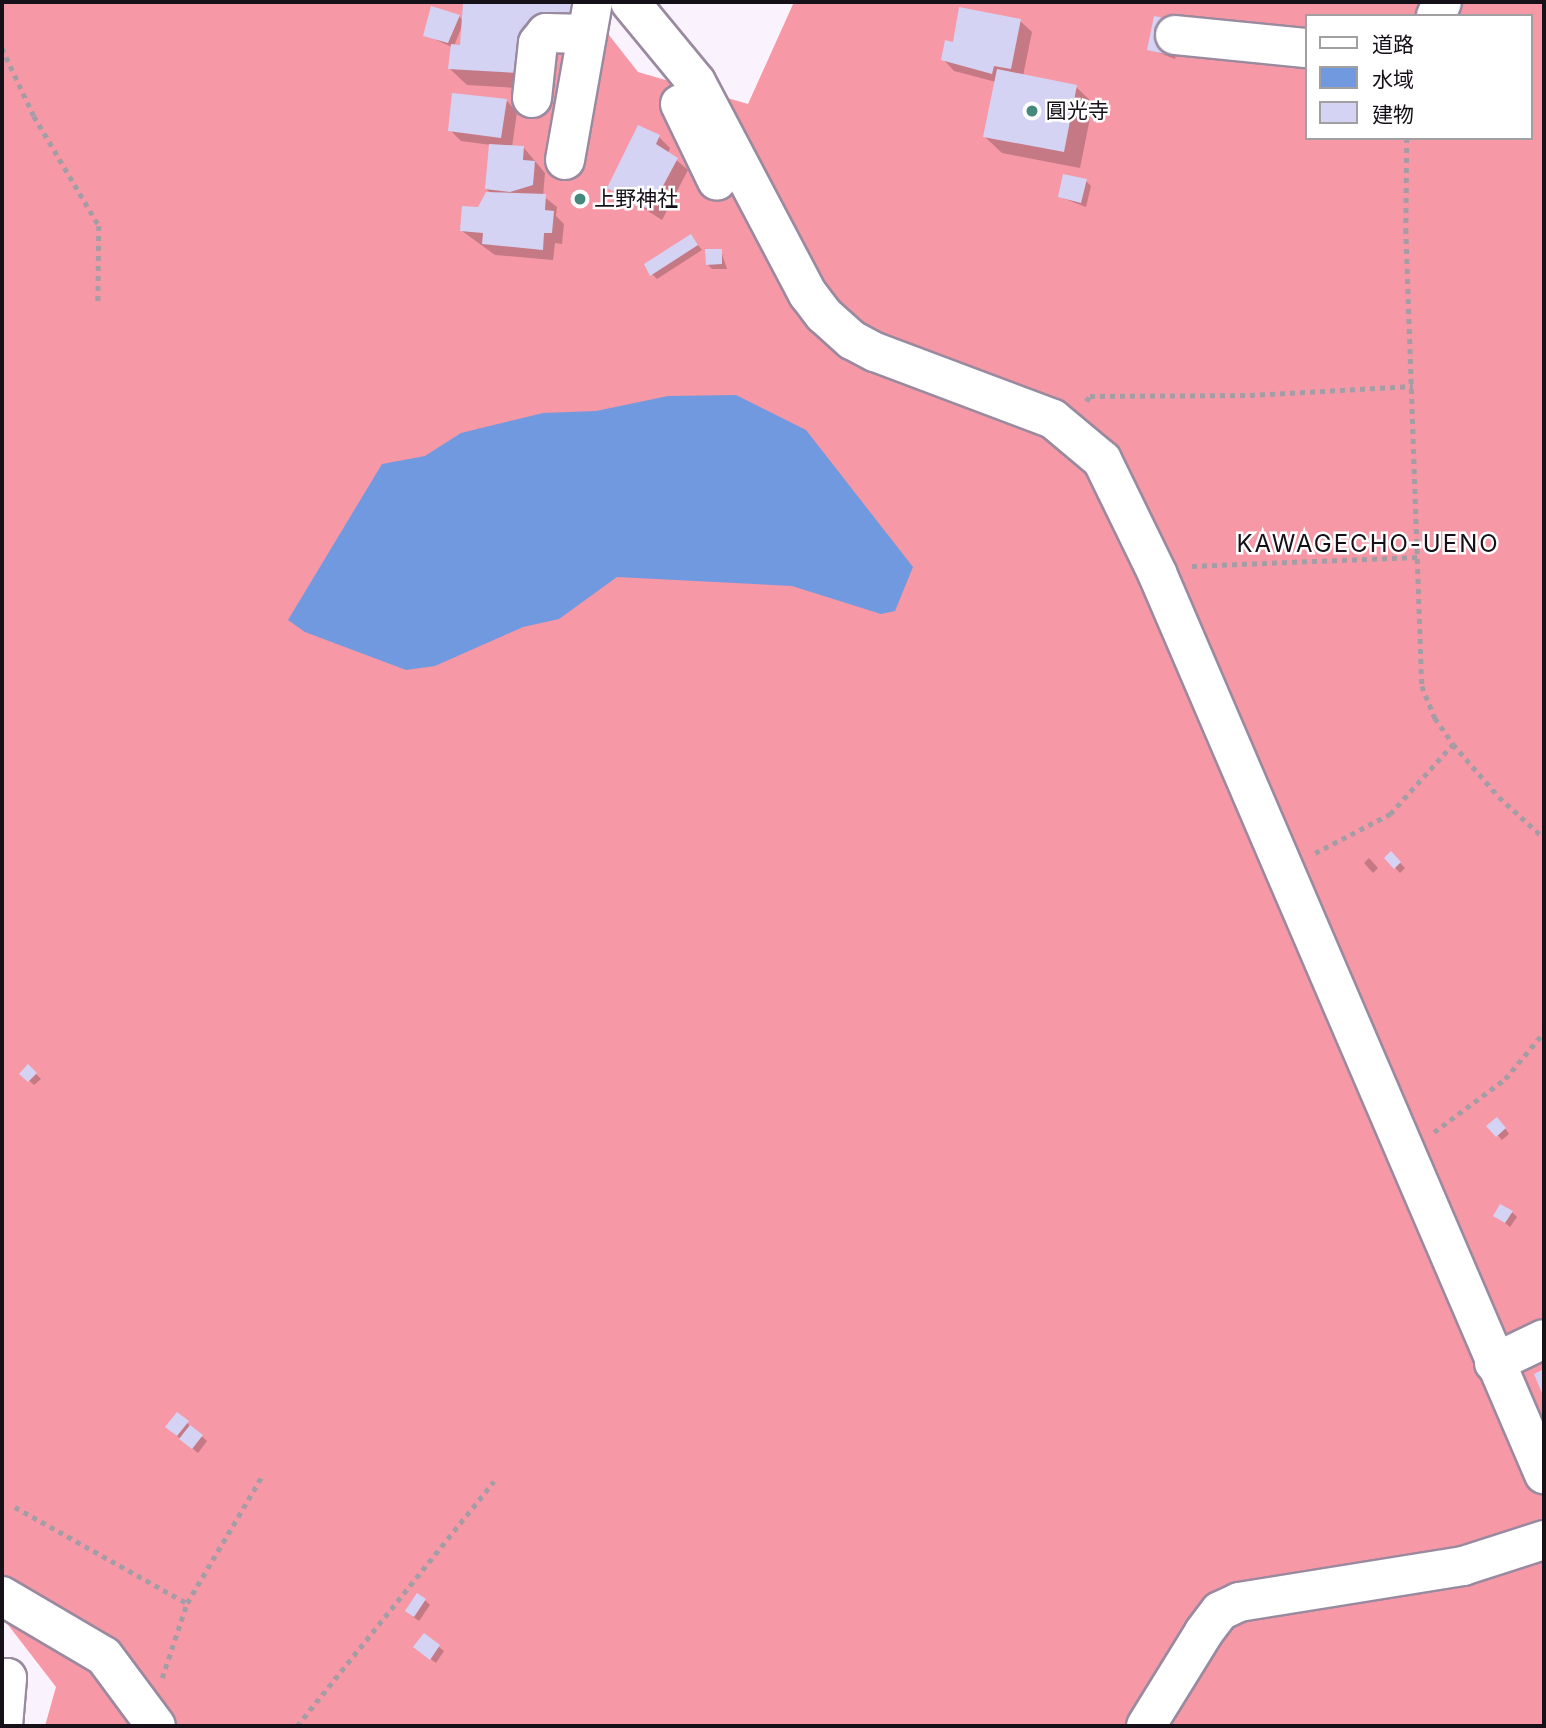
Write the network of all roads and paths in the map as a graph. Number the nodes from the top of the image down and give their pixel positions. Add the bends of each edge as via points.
1 (630, 2) edge
2 (590, 18) edge
3 (1175, 35) dead end
4 (662, 36) junction
5 (2, 48) edge
6 (1304, 48) edge
7 (532, 98) dead end
8 (1407, 140) edge
9 (565, 160) dead end
10 (717, 181) dead end
11 (98, 304) dead end
12 (1413, 386) junction
13 (1069, 428) junction
14 (1419, 557) junction
15 (1157, 573) junction
16 (1452, 744) junction
17 (1544, 838) edge
18 (1283, 869) junction
19 (1544, 1032) edge
20 (1404, 1148) junction
21 (1544, 1339) edge
22 (1494, 1363) junction
23 (1544, 1474) edge
24 (262, 1476) dead end
25 (494, 1481) dead end
26 (15, 1507) dead end
27 (1544, 1540) edge
28 (2, 1596) edge
29 (187, 1603) junction
30 (2, 1678) edge
31 (151, 1721) edge
32 (3, 1726) edge
33 (297, 1726) edge
34 (1146, 1726) edge

1 - 4 street
2 - 7 street via 546,33 538,43
2 - 9 street
3 - 6 street
4 - 10 street via 673,90
4 - 13 street via 695,82 808,294 824,315 852,340 875,352 1034,409
5 - 11 path via 34,116 99,226
8 - 12 path
12 - 13 path via 1250,396 1090,396
12 - 14 path
13 - 15 street via 1102,460
14 - 15 path via 1259,562
14 - 16 path via 1422,686
15 - 18 street
16 - 17 path
16 - 18 path via 1390,814
18 - 20 street
19 - 20 path via 1505,1079 1419,1144
20 - 22 street
21 - 22 street
22 - 23 street
24 - 29 path
25 - 33 path
26 - 29 path
27 - 34 street via 1463,1566 1239,1602 1220,1611 1204,1632
28 - 31 street via 104,1656
29 - 31 path
30 - 32 street via 7,1678

